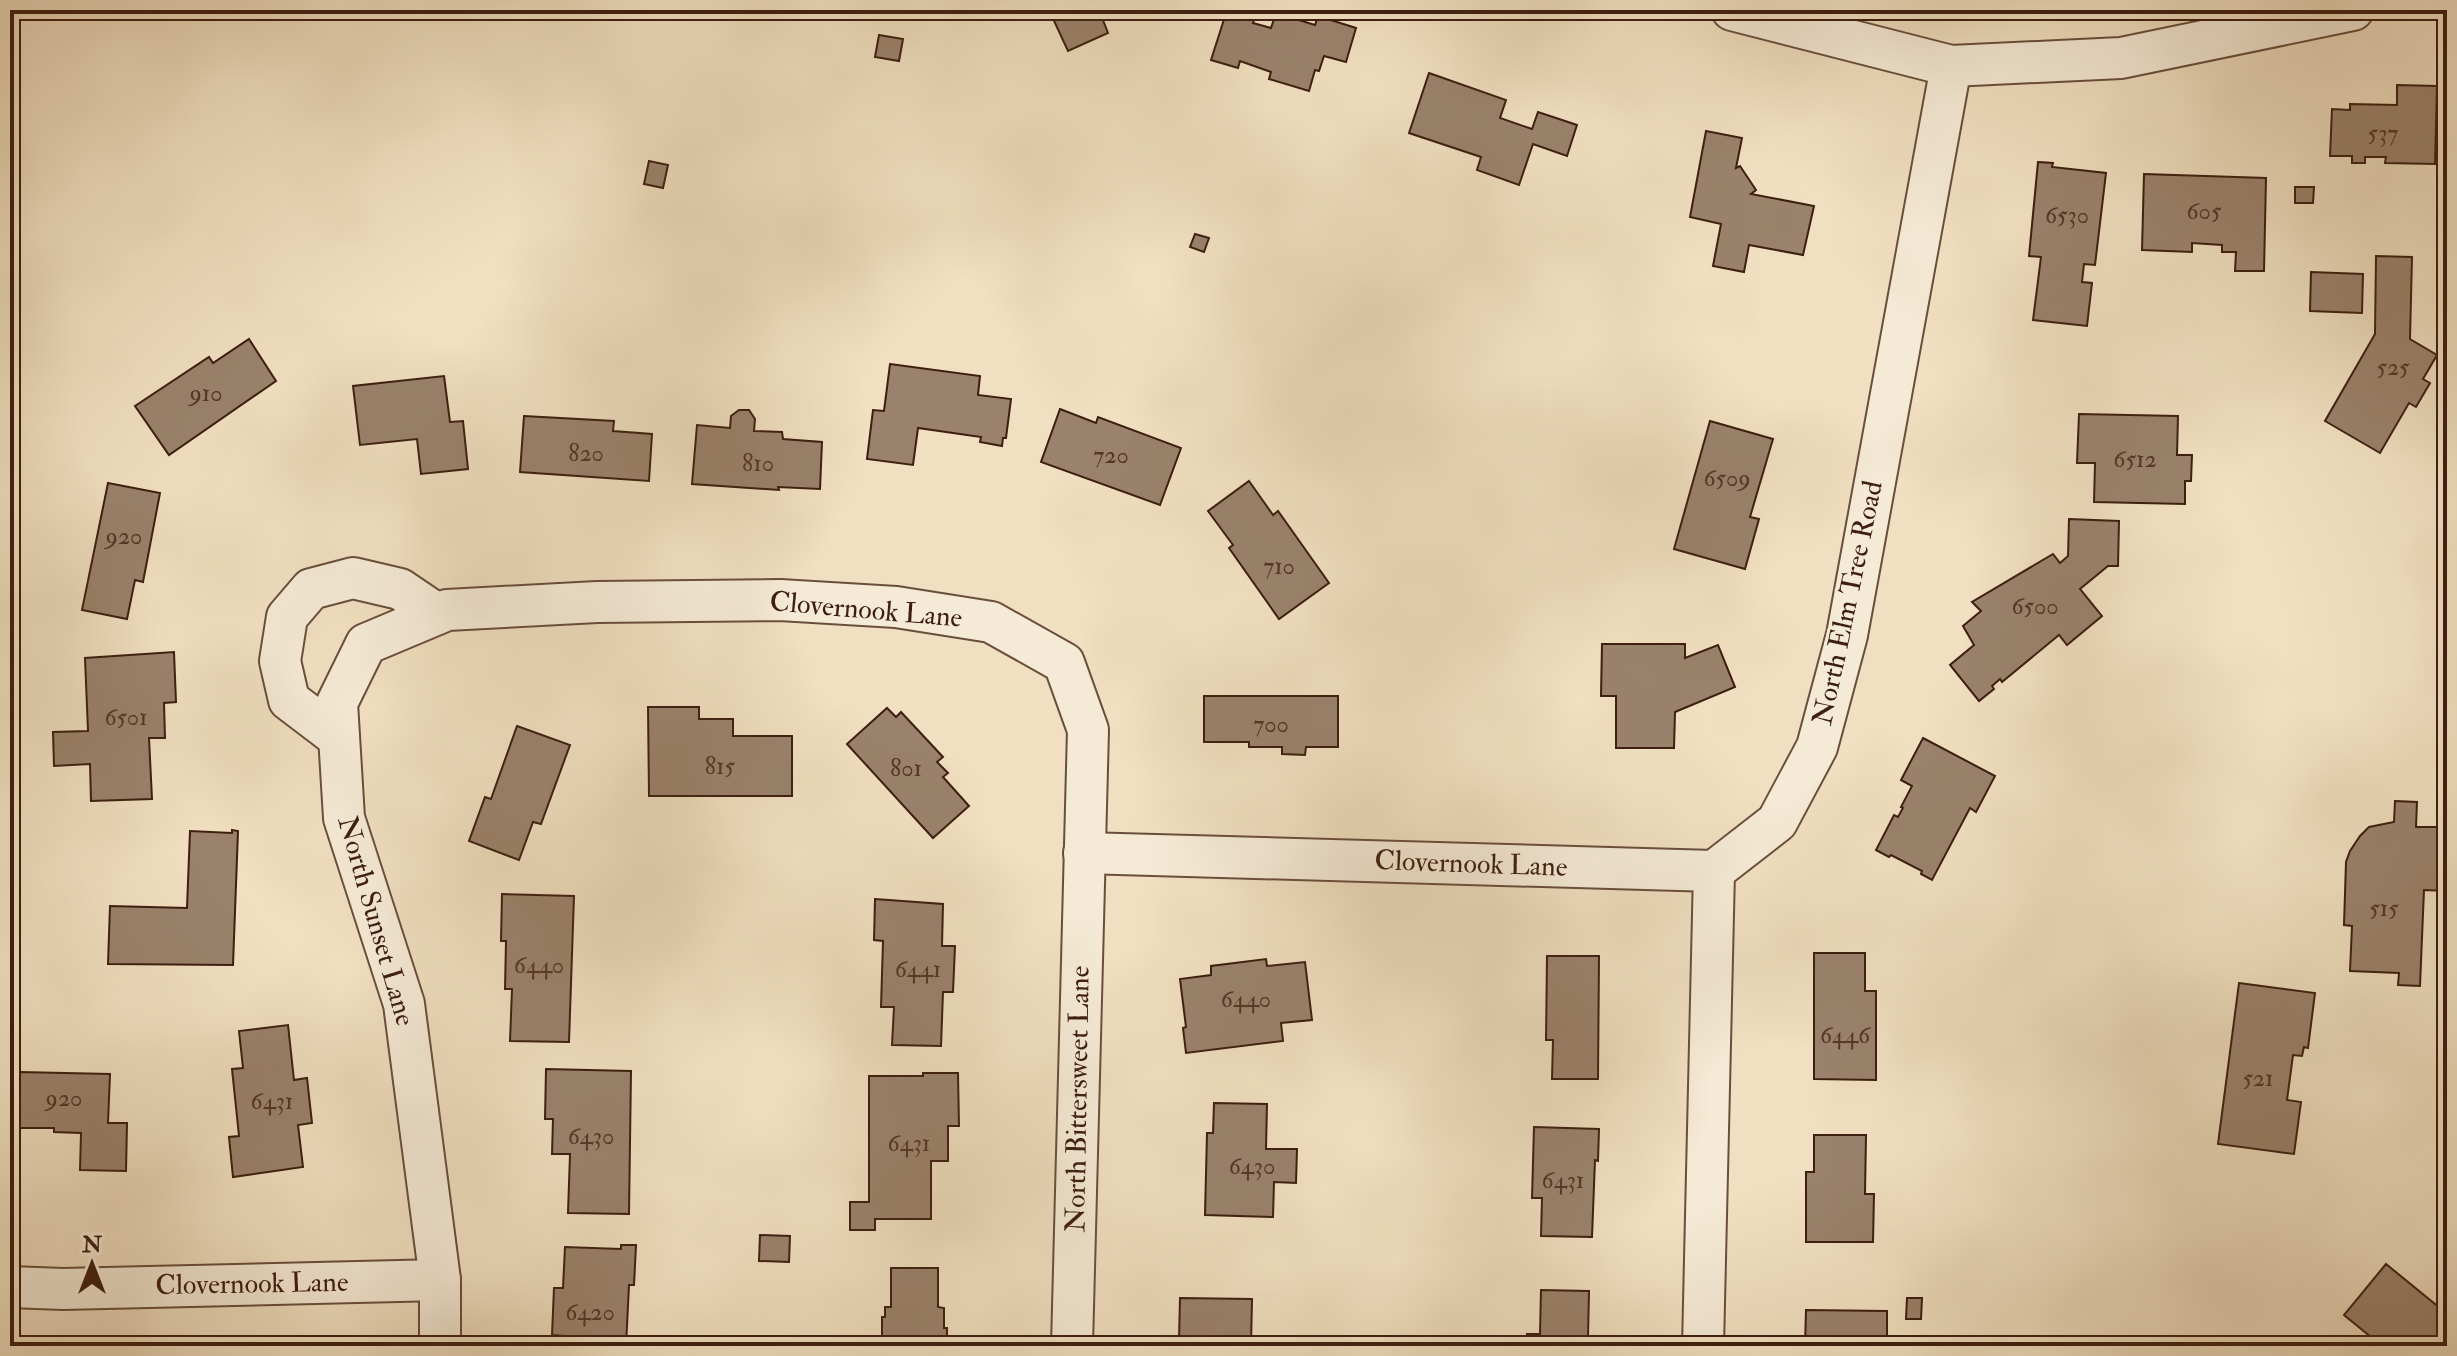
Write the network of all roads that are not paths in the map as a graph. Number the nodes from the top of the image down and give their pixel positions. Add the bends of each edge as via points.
1 (1732, 10) edge
2 (2353, 10) edge
3 (1951, 66) junction
4 (437, 614) junction
5 (366, 644) joint
6 (339, 738) junction
7 (1084, 853) junction
8 (1714, 871) junction
9 (440, 1280) junction
10 (10, 1287) edge
11 (440, 1346) edge
12 (1072, 1346) edge
13 (1703, 1346) edge

1 - 3 street
2 - 3 street via 2121,58
3 - 8 street, North Elm Tree Road via 1847,635 1817,747 1777,822
4 - 5 street, Clovernook Lane
4 - 6 street via 400,589 353,578 311,589 287,617 280,661 289,700
4 - 7 street, Clovernook Lane via 597,602 780,600 896,607 991,622 1064,663 1088,730
5 - 6 street, North Sunset Lane via 337,703
6 - 9 street, North Sunset Lane via 344,818 404,1004
7 - 8 street, Clovernook Lane
7 - 12 street, North Bittersweet Lane
8 - 13 street
9 - 10 street, Clovernook Lane
9 - 11 street, North Sunset Lane

